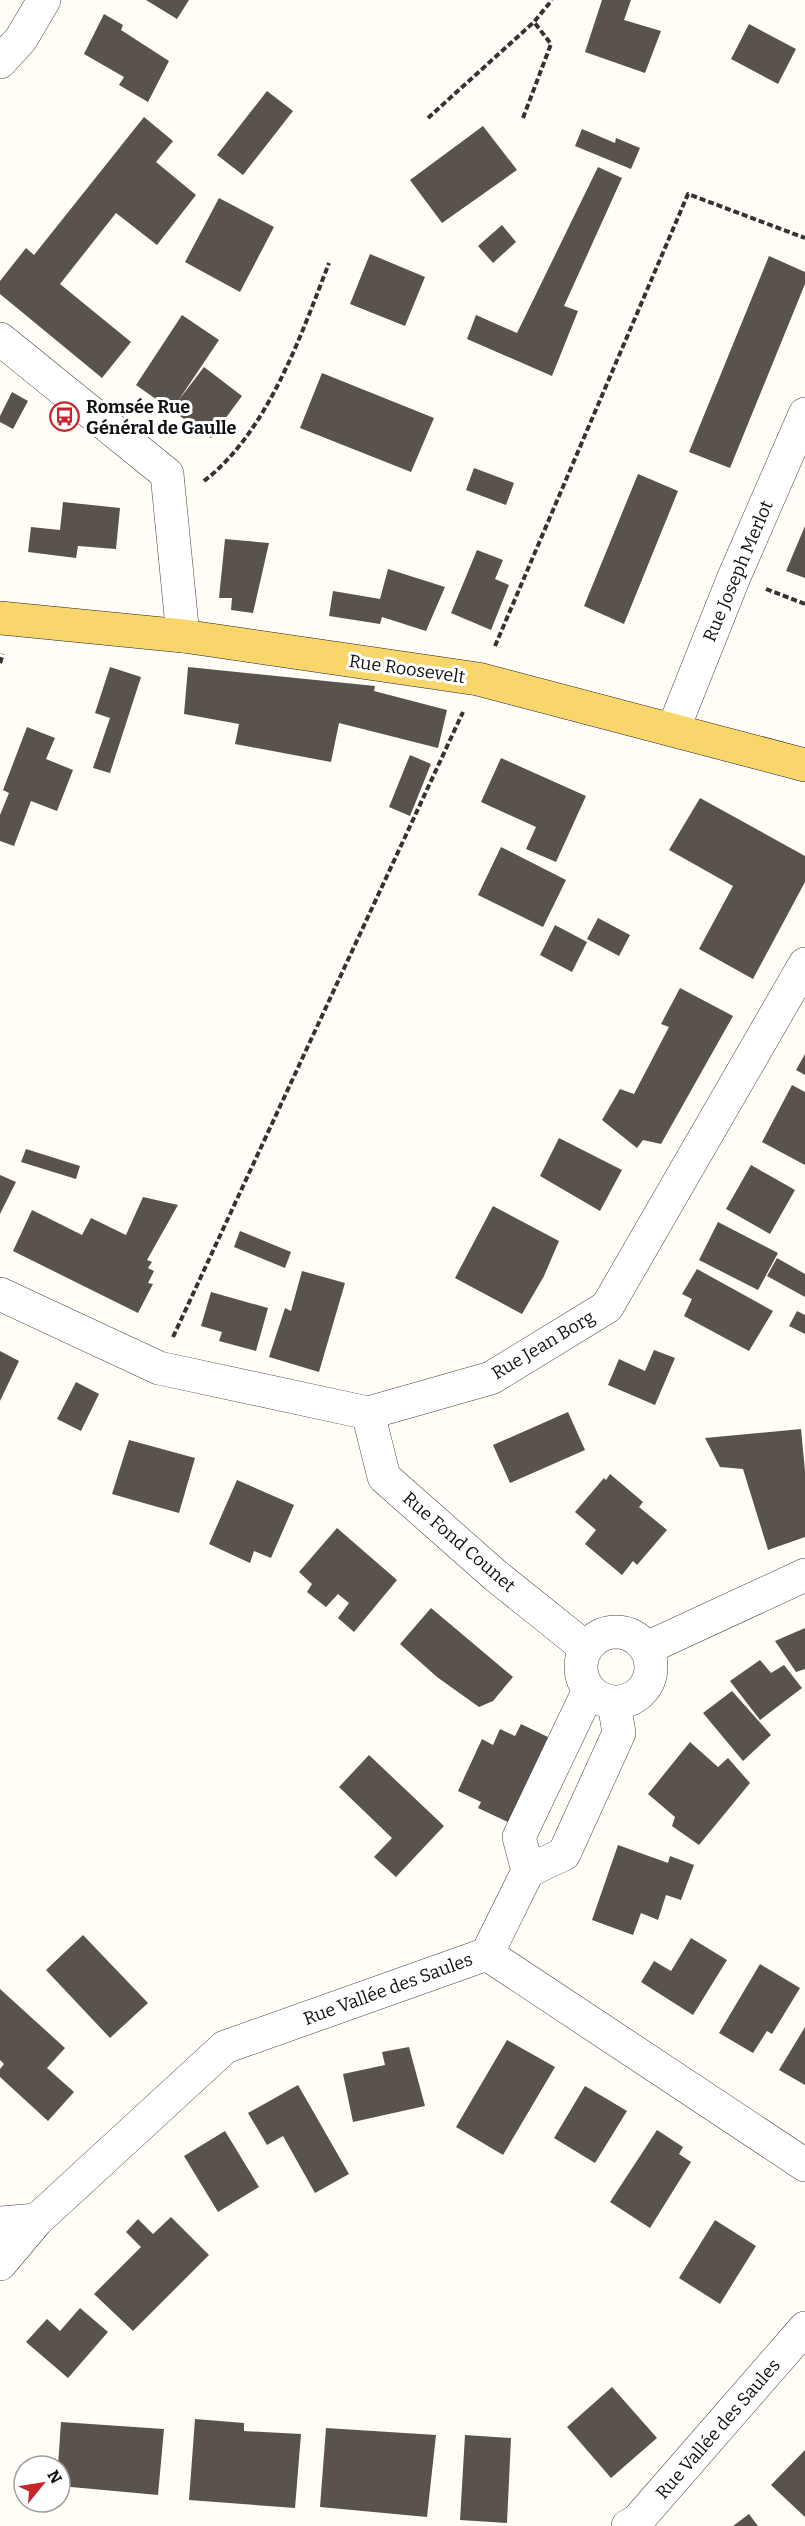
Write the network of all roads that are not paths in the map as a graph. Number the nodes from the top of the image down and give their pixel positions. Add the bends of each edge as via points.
1 (44, 0) edge
2 (0, 62) edge
3 (0, 339) edge
4 (805, 414) edge
5 (0, 618) edge
6 (183, 636) junction
7 (673, 729) junction
8 (805, 765) edge
9 (805, 964) edge
10 (0, 1294) edge
11 (368, 1413) junction
12 (805, 1575) edge
13 (586, 1648) junction
14 (647, 1648) junction
15 (602, 1697) junction
16 (528, 1870) junction
17 (487, 1954) junction
18 (805, 2165) edge
19 (37, 2220) junction
20 (0, 2223) edge
21 (0, 2264) edge
22 (805, 2328) edge
23 (628, 2526) edge

1 - 2 street via 21,39
3 - 6 street via 167,474
4 - 7 street, Rue Joseph Merlot
5 - 6 main road, Rue Roosevelt
6 - 7 main road, Rue Roosevelt via 478,679
7 - 8 main road, Rue Roosevelt
9 - 11 street, Rue Jean Borg via 607,1307 491,1378
10 - 11 street, Rue Jean Borg via 159,1368
11 - 13 street, Rue Fond Counet via 384,1476 496,1576
12 - 14 street
13 - 14 street via 604,1633 628,1633
13 - 15 street via 580,1670
14 - 15 street via 652,1674 639,1695
15 - 16 street via 519,1837
15 - 16 street via 619,1733 564,1854
16 - 17 street
17 - 18 street, Rue Vallée des Saules
17 - 19 street, Rue Vallée des Saules via 225,2047
19 - 20 street
19 - 21 street, Rue Vallée des Saules
22 - 23 street, Rue Vallée des Saules via 637,2522

